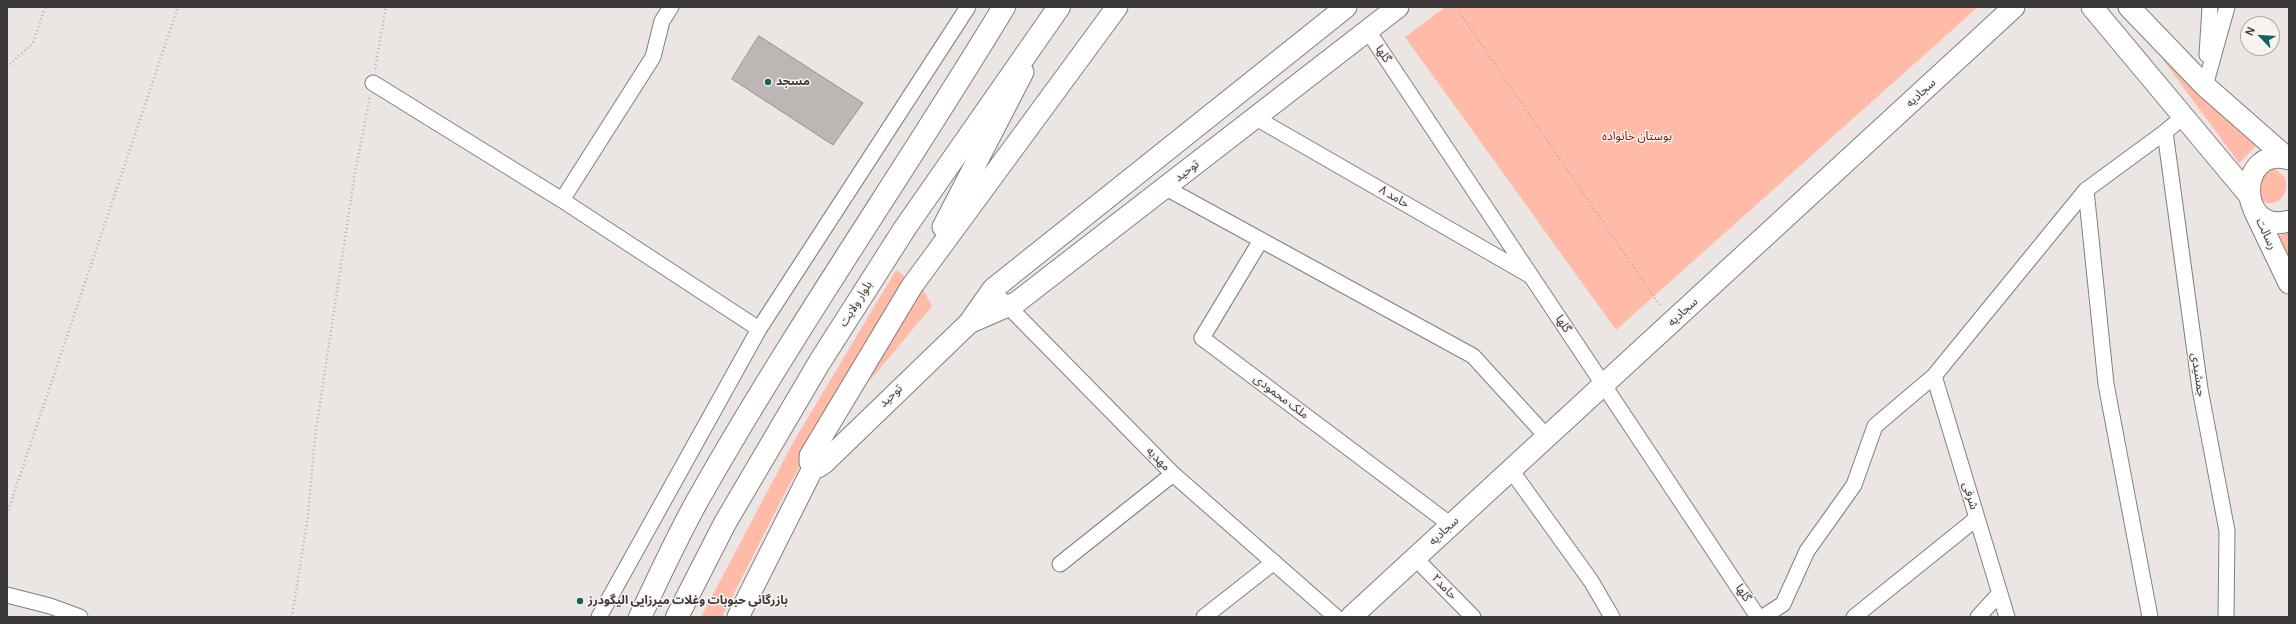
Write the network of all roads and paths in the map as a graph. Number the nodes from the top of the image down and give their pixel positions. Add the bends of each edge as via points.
1 (44, 7) edge
2 (178, 7) edge
3 (386, 7) edge
4 (671, 7) edge
5 (968, 7) edge
6 (1004, 7) edge
7 (1117, 7) edge
8 (1346, 7) edge
9 (1398, 7) edge
10 (1456, 7) edge
11 (2014, 7) edge
12 (2092, 7) edge
13 (2129, 7) edge
14 (2210, 7) edge
15 (2227, 7) edge
16 (1054, 14) edge
17 (1368, 30) junction
18 (7, 67) edge
19 (373, 83) junction
20 (2205, 86) junction
21 (2183, 117) junction
22 (1256, 118) junction
23 (2165, 132) junction
24 (2288, 159) edge
25 (1166, 188) junction
26 (2086, 190) junction
27 (562, 200) junction
28 (2251, 201) junction
29 (2289, 221) edge
30 (1261, 240) junction
31 (1532, 277) junction
32 (2289, 283) edge
33 (912, 286) junction
34 (993, 289) junction
35 (1008, 308) junction
36 (1671, 322) junction
37 (969, 323) junction
38 (759, 329) junction
39 (1934, 376) junction
40 (1604, 385) junction
41 (1548, 437) junction
42 (814, 466) junction
43 (1511, 470) junction
44 (1173, 474) junction
45 (7, 514) edge
46 (1977, 518) junction
47 (1451, 525) junction
48 (1415, 558) junction
49 (1274, 562) junction
50 (1060, 564) dead end
51 (2000, 593) junction
52 (7, 595) edge
53 (80, 617) edge
54 (292, 617) edge
55 (599, 617) edge
56 (640, 617) edge
57 (677, 617) edge
58 (738, 617) edge
59 (1204, 617) edge
60 (1336, 617) edge
61 (1351, 617) edge
62 (1473, 617) edge
63 (1612, 617) edge
64 (1758, 617) edge
65 (1763, 617) edge
66 (1854, 617) edge
67 (1978, 617) edge
68 (2007, 617) edge
69 (2150, 617) edge
70 (2226, 617) edge

1 - 18 path via 33,43
2 - 45 path
3 - 19 path
4 - 27 street via 662,22 653,57
5 - 38 street
6 - 56 main road via 951,95 787,348 703,491
7 - 33 main road
8 - 34 main road, توحید
9 - 17 main road, توحید
10 - 36 path
11 - 36 main road, سجادیه
12 - 21 main road
13 - 20 main road
14 - 20 street
15 - 20 street
16 - 33 main road
16 - 57 main road, بلوار ولایت via 905,228 819,363 725,523
17 - 22 main road, توحید
17 - 31 street, گلها
19 - 27 street
19 - 54 path via 355,172 315,437 308,515
20 - 24 main road
21 - 23 street
21 - 28 main road
22 - 25 main road, توحید
22 - 31 street, حامد ۸
23 - 26 street
23 - 70 street, جمشیدی via 2200,389 2227,531
24 - 28 main road via 2272,160 2258,167 2249,184
25 - 30 street
25 - 35 main road, توحید
26 - 39 street
26 - 69 street via 2106,384
27 - 38 street
28 - 29 main road via 2266,220
28 - 32 main road, رسالت
30 - 41 street via 1474,356
30 - 47 street, ملک محمودی via 1202,338
31 - 40 street, گلها
33 - 42 main road via 810,456 810,462
34 - 35 street, مهدیه
34 - 37 main road, توحید
35 - 37 main road, توحید
35 - 44 street, مهدیه
36 - 40 main road, سجادیه
37 - 42 main road, توحید via 824,463
38 - 55 street
39 - 46 street, شرفی
39 - 65 street via 1875,426 1854,485 1807,552 1783,604
40 - 41 main road, سجادیه
40 - 64 street, گلها
41 - 43 main road, سجادیه
42 - 58 main road
43 - 47 main road, سجادیه
43 - 63 street via 1591,581
44 - 49 street, مهدیه
44 - 50 street
46 - 51 street, شرفی
46 - 66 street
47 - 48 main road, سجادیه
48 - 61 main road, سجادیه
48 - 62 street, حامد۲
49 - 59 street
49 - 60 street, مهدیه
51 - 67 street
51 - 68 street, شرفی
52 - 53 street

